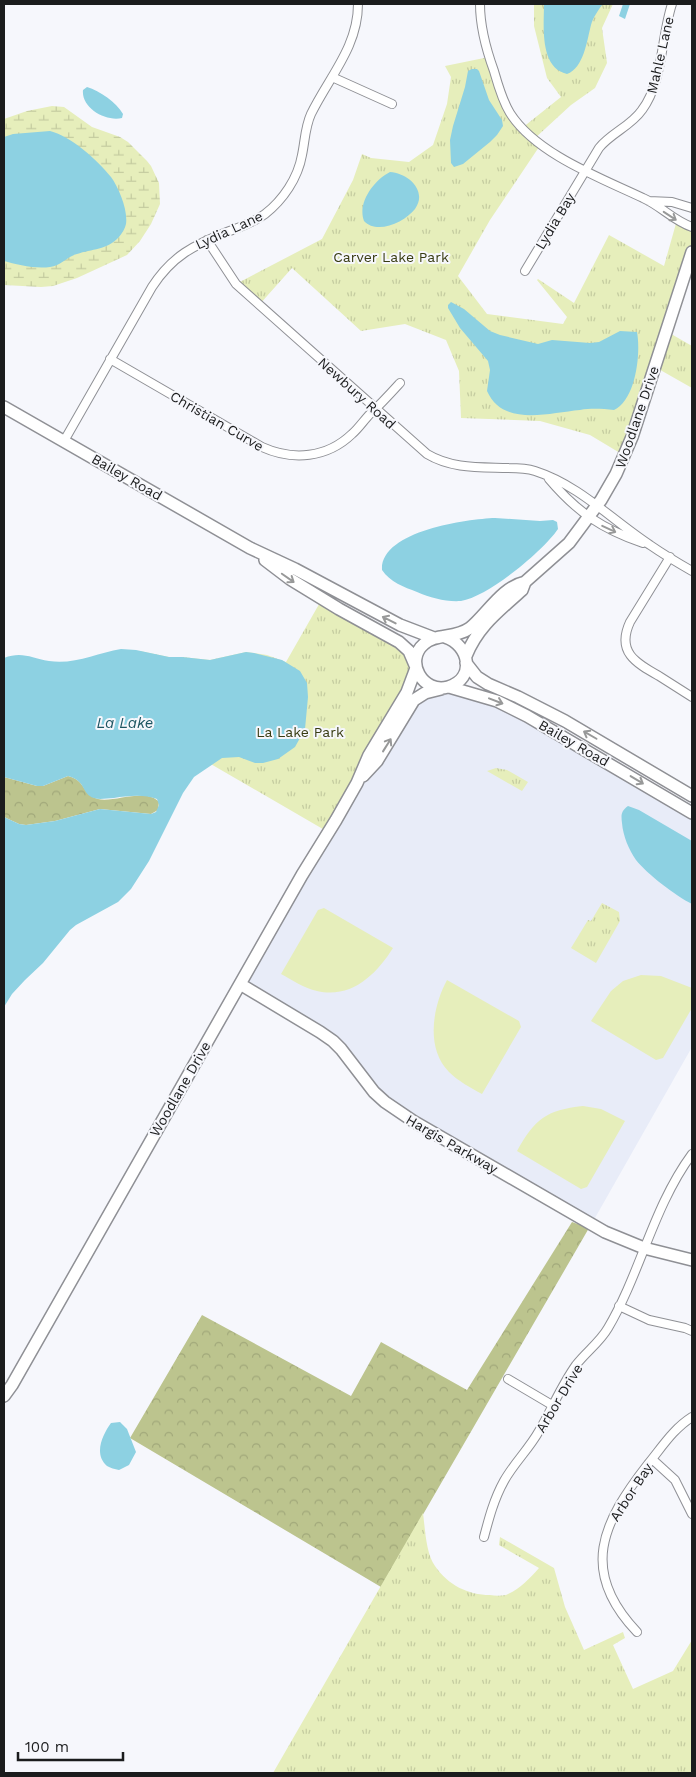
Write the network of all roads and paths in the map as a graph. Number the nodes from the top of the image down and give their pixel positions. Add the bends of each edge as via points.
1 (358, 4) edge
2 (480, 4) edge
3 (672, 4) edge
4 (332, 77) junction
5 (392, 104) dead end
6 (585, 171) junction
7 (649, 201) junction
8 (692, 208) edge
9 (692, 228) edge
10 (208, 240) junction
11 (692, 252) edge
12 (525, 272) dead end
13 (110, 359) junction
14 (400, 383) dead end
15 (4, 407) edge
16 (376, 409) junction
17 (64, 441) junction
18 (546, 476) junction
19 (597, 505) junction
20 (588, 517) junction
21 (649, 545) junction
22 (250, 548) junction
23 (670, 557) junction
24 (692, 570) edge
25 (525, 582) junction
26 (440, 637) junction
27 (466, 659) junction
28 (416, 667) junction
29 (447, 687) junction
30 (692, 697) edge
31 (357, 782) junction
32 (692, 796) edge
33 (692, 813) edge
34 (240, 984) junction
35 (692, 1154) edge
36 (644, 1248) junction
37 (692, 1260) edge
38 (619, 1306) junction
39 (692, 1331) edge
40 (508, 1379) dead end
41 (4, 1396) edge
42 (552, 1405) junction
43 (692, 1417) edge
44 (652, 1460) junction
45 (692, 1514) edge
46 (484, 1538) dead end
47 (637, 1632) dead end

1 - 4 street, Lydia Lane via 354,34
2 - 6 street via 487,51 512,115 529,135
3 - 6 street, Mahle Lane via 648,101 632,122 602,144
4 - 5 street
4 - 10 street, Lydia Lane via 310,117 300,163 283,196 254,222
6 - 7 street
6 - 12 street, Lydia Bay
7 - 8 street via 674,202
7 -> 9 street
10 - 13 street, Lydia Lane via 181,254 164,269
10 - 16 street, Newbury Road via 236,284
11 - 19 street, Woodlane Drive via 632,437 616,474
13 - 16 street, Christian Curve via 262,447 290,456 315,454 332,448 351,435
13 - 17 street, Lydia Lane
14 - 16 street, Christian Curve
15 - 17 street, Bailey Road
16 - 18 street, Newbury Road via 418,448 436,460 459,466 527,469
17 - 22 street, Bailey Road
18 - 19 street, Newbury Road via 569,486
18 - 20 street, Newbury Road
19 - 20 street, Woodlane Drive
19 - 21 street, Newbury Road
20 -> 21 street, Newbury Road
20 - 25 street, Woodlane Drive via 565,547
21 - 23 street, Newbury Road
26 -> 22 street, Bailey Road via 395,623
22 -> 28 street, Bailey Road via 290,579 399,642
23 - 24 street, Newbury Road
23 - 30 street via 629,624 626,646 636,662
25 - 26 street, Woodlane Drive via 506,593 470,628
25 - 27 street, Woodlane Drive via 522,590 484,624
26 - 27 street via 458,644
26 - 28 street via 425,642 418,650
27 - 29 street via 460,680
32 -> 27 street, Bailey Road via 565,721 488,684 477,677
28 - 29 street via 427,684
28 - 31 street, Woodlane Drive via 407,692 369,755
31 -> 29 street, Woodlane Drive via 377,761 414,700
29 -> 33 street, Bailey Road via 497,701 527,716
31 - 34 street, Woodlane Drive
34 - 36 street, Hargis Parkway via 333,1042 374,1092 397,1111 592,1225
34 - 41 street, Woodlane Drive
35 - 36 street, Arbor Drive via 660,1209
36 - 37 street, Hargis Parkway
36 - 38 street, Arbor Drive
38 - 39 street via 649,1320
38 - 42 street, Arbor Drive via 599,1342 577,1364
40 - 42 street
42 - 46 street, Arbor Drive via 535,1438 504,1481 492,1507
43 - 44 street, Arbor Bay via 668,1438
44 - 45 street via 675,1480
44 - 47 street, Arbor Bay via 612,1518 604,1548 603,1567 608,1591 618,1610

